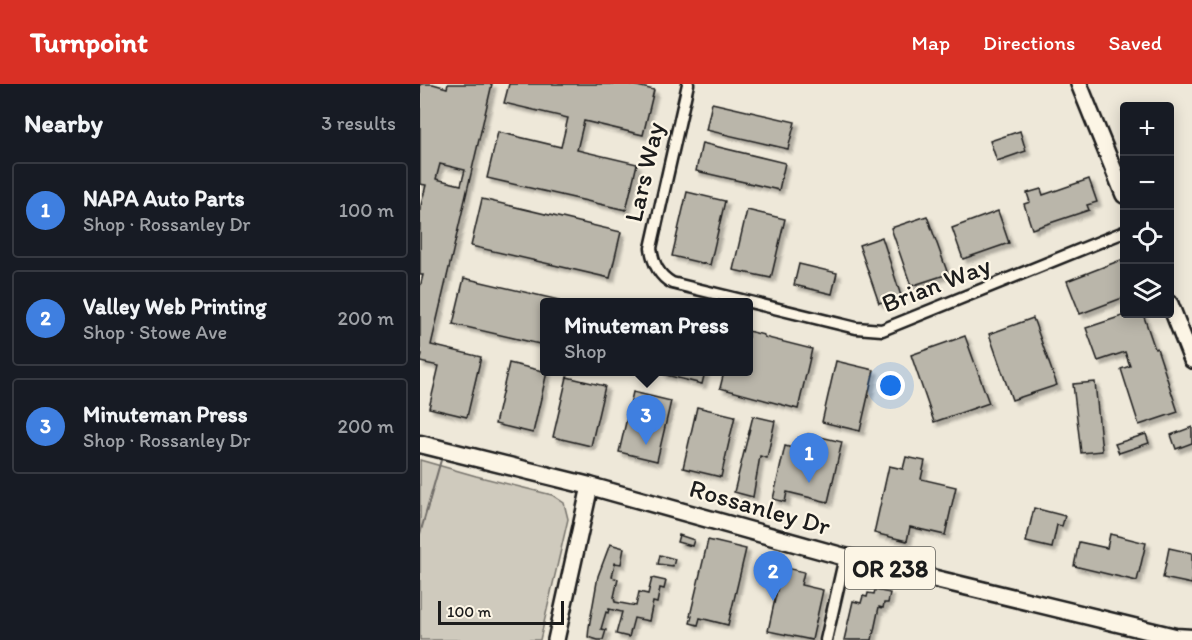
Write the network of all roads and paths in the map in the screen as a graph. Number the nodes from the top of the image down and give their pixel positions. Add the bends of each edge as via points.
1 (688, 84) edge
2 (1079, 84) edge
3 (1120, 183) edge
4 (1120, 234) edge
5 (658, 269) joint
6 (733, 298) edge
7 (753, 303) edge
8 (1174, 314) edge
9 (1192, 360) edge
10 (420, 444) edge
11 (590, 486) junction
12 (845, 557) junction
13 (1192, 638) edge
14 (556, 640) edge
15 (826, 640) edge

1 - 5 street, Lars Way via 652,239 652,257
2 - 3 main road
4 - 7 street, Brian Way via 882,330 856,328
5 - 6 street, Brian Way via 672,283
8 - 9 main road
10 - 11 main road, Rossanley Dr / OR 238
11 - 12 main road, Rossanley Dr / OR 238
11 - 14 main road
12 - 13 main road, Rossanley Dr / OR 238
12 - 15 street

